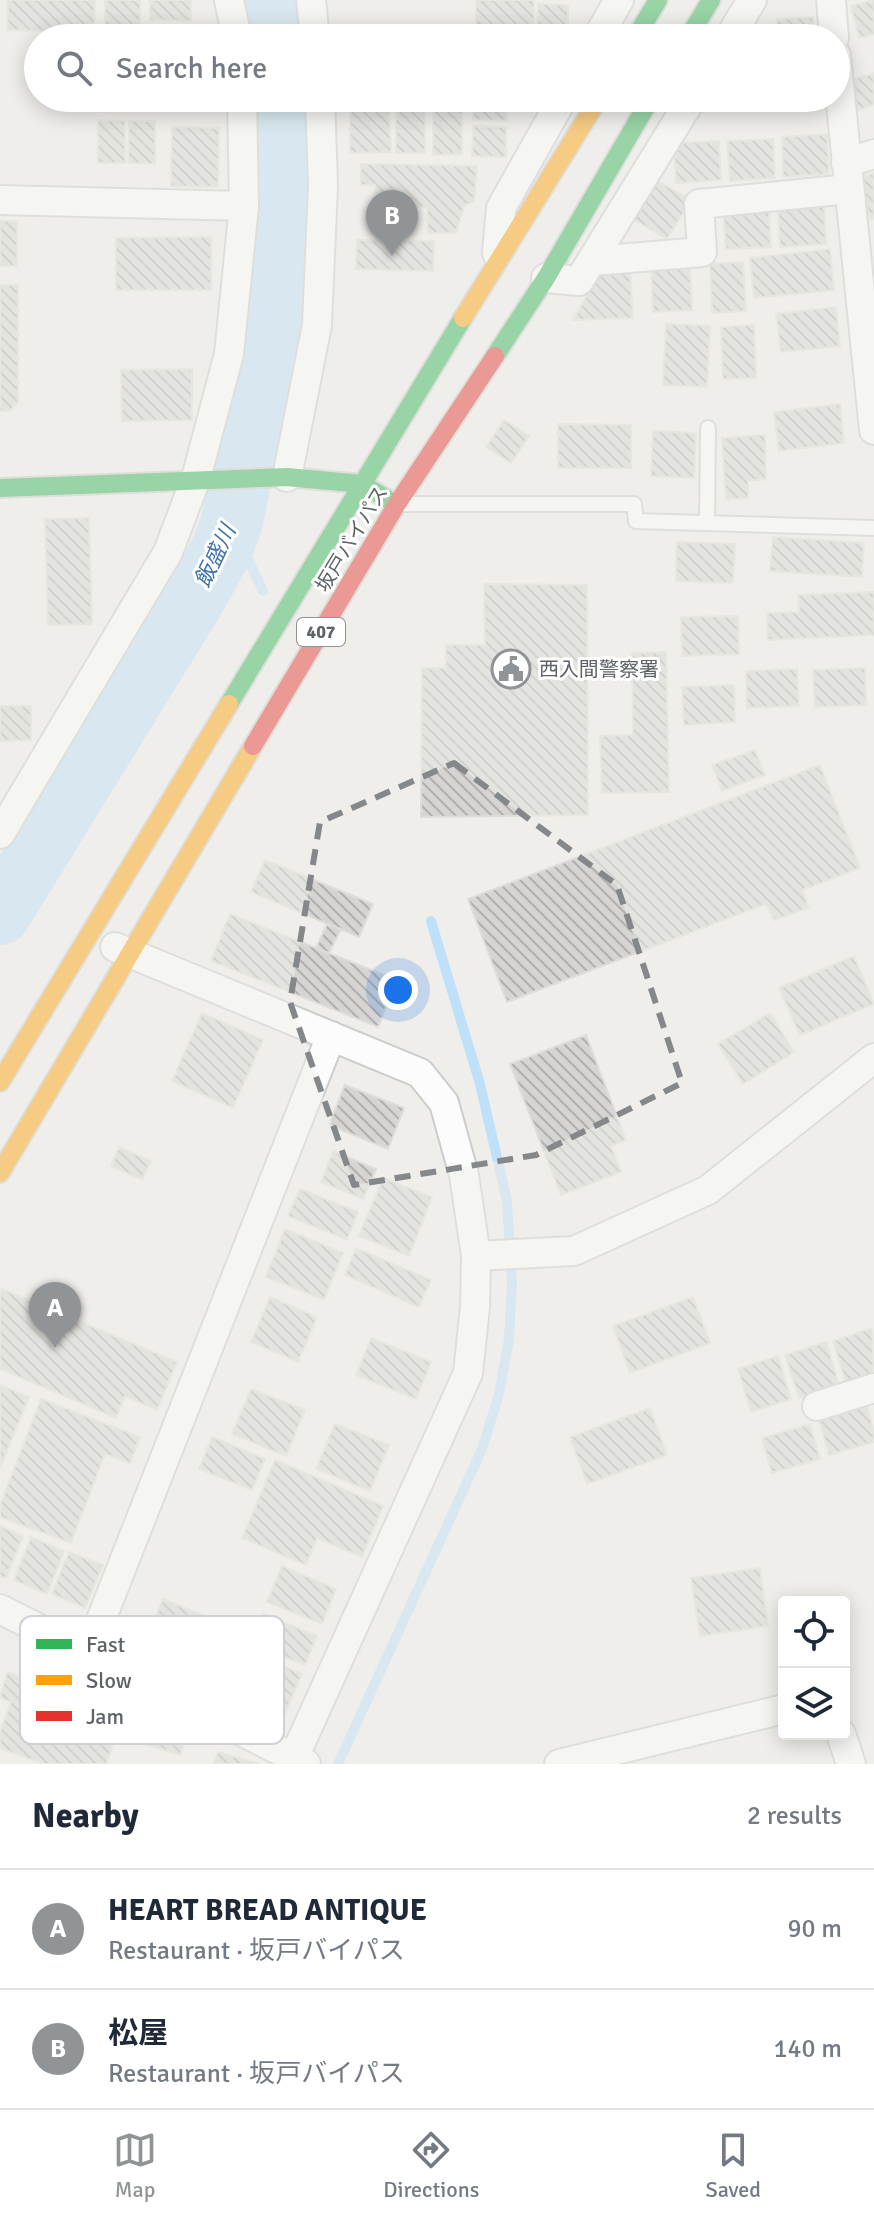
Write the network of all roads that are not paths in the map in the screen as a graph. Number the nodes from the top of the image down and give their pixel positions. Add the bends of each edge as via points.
1 (229, 0) edge
2 (311, 0) edge
3 (619, 0) edge
4 (658, 0) edge
5 (711, 0) edge
6 (752, 0) edge
7 (831, 0) edge
8 (234, 24) edge
9 (314, 24) edge
10 (605, 24) edge
11 (643, 24) edge
12 (696, 24) edge
13 (737, 24) edge
14 (833, 24) edge
15 (242, 112) edge
16 (320, 112) edge
17 (555, 112) edge
18 (590, 112) edge
19 (643, 112) edge
20 (683, 112) edge
21 (842, 112) edge
22 (874, 154) edge
23 (848, 176) junction
24 (0, 200) edge
25 (244, 206) junction
26 (593, 261) junction
27 (497, 262) junction
28 (546, 278) junction
29 (708, 428) dead end
30 (874, 430) edge
31 (280, 477) junction
32 (205, 478) junction
33 (362, 484) junction
34 (0, 488) edge
35 (397, 504) junction
36 (707, 523) junction
37 (874, 528) edge
38 (0, 834) edge
39 (89, 936) junction
40 (129, 953) junction
41 (331, 1036) junction
42 (874, 1058) edge
43 (0, 1082) edge
44 (0, 1173) edge
45 (476, 1256) junction
46 (874, 1388) edge
47 (817, 1406) dead end
48 (0, 1609) edge
49 (103, 1616) edge
50 (20, 1619) edge
51 (778, 1710) edge
52 (843, 1740) edge
53 (262, 1744) edge
54 (296, 1762) edge
55 (559, 1764) edge
56 (851, 1764) edge

1 - 8 street
2 - 9 street
3 - 10 street
4 - 11 main road
5 - 12 main road
6 - 13 street
7 - 14 street
15 - 25 street
16 - 31 street via 317,325
17 - 27 street via 501,208
18 - 27 main road, 坂戸バイパス / 407
19 - 28 main road, 坂戸バイパス / 407
20 - 26 street
21 - 23 street
22 - 23 street
23 - 26 street via 699,204 702,252
23 - 30 street
24 - 25 street
25 - 32 street via 229,354
26 - 28 street via 579,281
27 - 33 main road, 坂戸バイパス / 407
28 - 35 main road, 坂戸バイパス / 407
29 - 36 lane
31 - 32 main road
31 - 33 main road
32 - 34 main road
32 - 38 street via 168,552
33 - 35 main road
33 - 39 main road, 坂戸バイパス / 407
35 - 36 lane via 634,504 636,521
35 - 40 main road, 坂戸バイパス / 407
36 - 37 lane
39 - 40 street
39 - 43 main road, 坂戸バイパス / 407
40 - 41 street
40 - 44 main road, 坂戸バイパス / 407
41 - 45 street via 420,1073 444,1103 464,1175
41 - 49 street
42 - 45 street via 708,1190 574,1251
45 - 54 street via 468,1373
46 - 47 street
48 - 50 street
51 - 55 street
52 - 56 street
53 - 54 street

